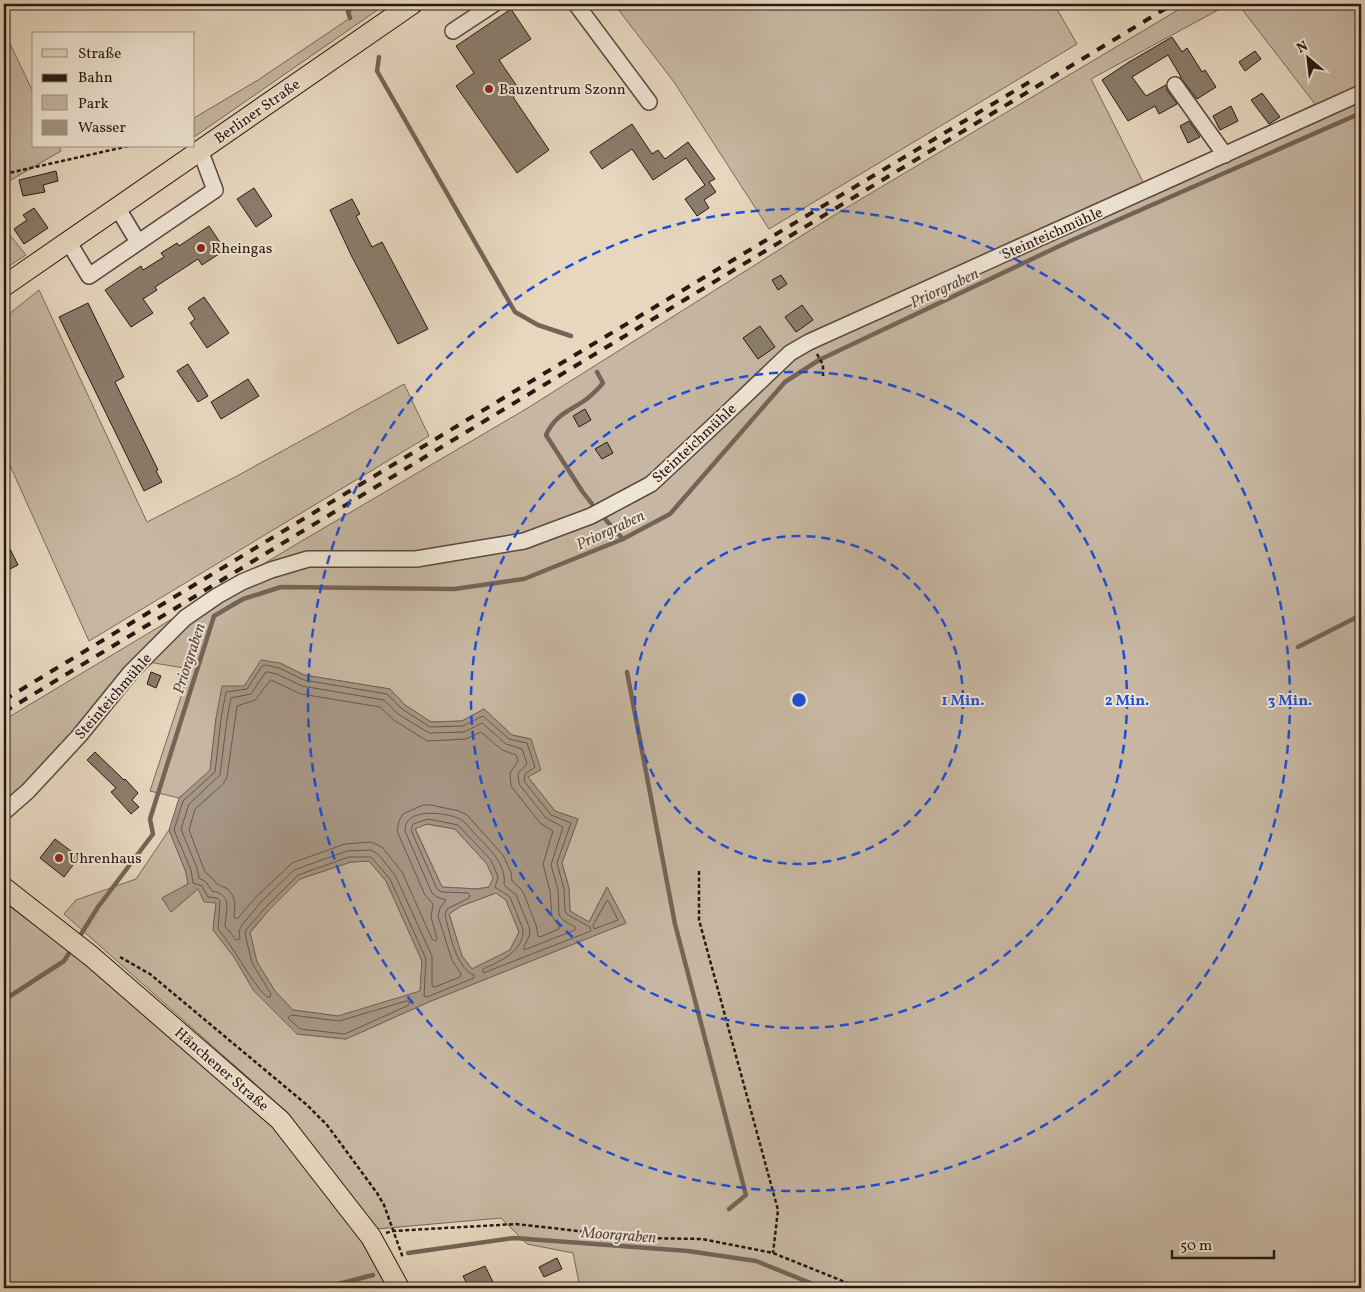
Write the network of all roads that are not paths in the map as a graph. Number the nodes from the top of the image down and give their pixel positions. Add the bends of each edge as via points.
1 (412, 4) edge
2 (494, 4) edge
3 (576, 4) edge
4 (454, 31) dead end
5 (1175, 85) dead end
6 (1361, 93) edge
7 (649, 102) dead end
8 (200, 150) junction
9 (1226, 155) junction
10 (116, 208) junction
11 (68, 241) junction
12 (138, 242) junction
13 (4, 286) edge
14 (4, 812) edge
15 (4, 888) edge
16 (399, 1288) edge

1 - 8 main road, Berliner Straße
2 - 4 street
3 - 7 street
5 - 9 street
6 - 9 street, Steinteichmühle
8 - 10 main road, Berliner Straße
8 - 12 street via 215,190
9 - 14 street, Steinteichmühle via 796,349 651,484 591,516 524,541 416,559 308,559 272,570 217,596 185,618 144,658 79,736
10 - 11 main road, Berliner Straße
10 - 12 street
11 - 12 street via 89,276
11 - 13 main road, Berliner Straße
15 - 16 main road, Hänchener Straße via 91,956 280,1120 371,1236

